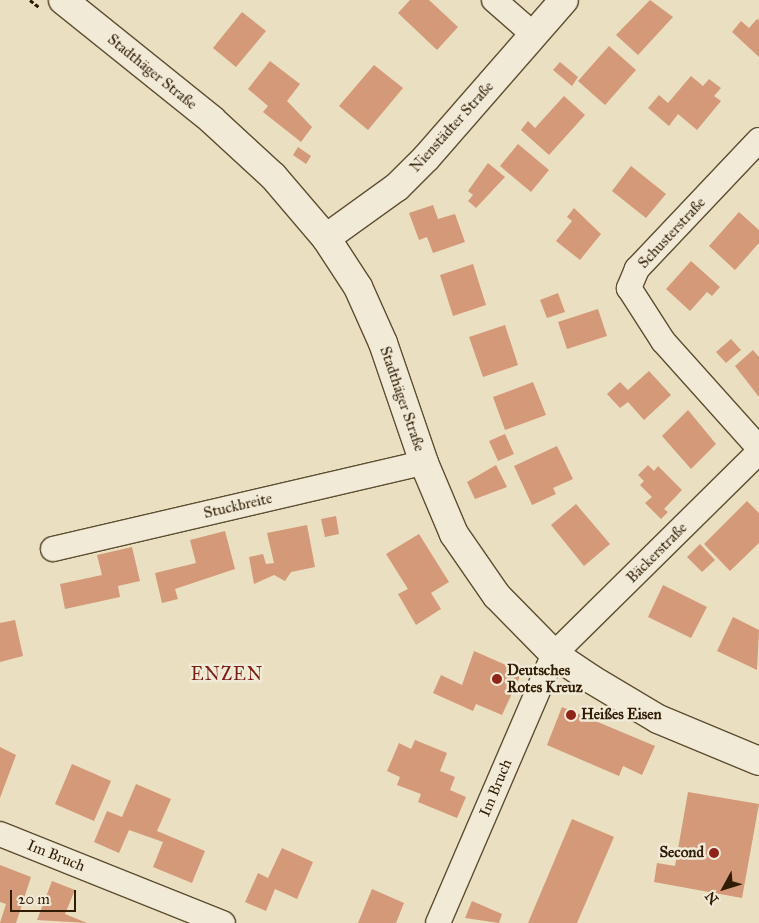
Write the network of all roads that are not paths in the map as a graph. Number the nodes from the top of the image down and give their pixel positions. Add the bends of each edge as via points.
1 (494, 0) edge
2 (564, 0) edge
3 (54, 6) edge
4 (534, 35) junction
5 (759, 140) edge
6 (326, 238) junction
7 (759, 448) edge
8 (759, 452) edge
9 (424, 463) junction
10 (53, 548) dead end
11 (554, 654) junction
12 (759, 761) edge
13 (0, 834) edge
14 (223, 923) edge
15 (438, 923) edge

1 - 4 street
2 - 4 main road, Nienstädter Straße
3 - 6 main road, Stadthäger Straße via 212,120 273,176
4 - 6 main road, Nienstädter Straße via 397,187
5 - 7 street, Schusterstraße via 637,269 629,288 663,341
6 - 9 main road, Stadthäger Straße via 358,287 384,343
8 - 11 street, Bäckerstraße
9 - 10 street, Stuckbreite
9 - 11 main road, Stadthäger Straße via 454,534 496,596
11 - 12 main road, Stadthäger Straße via 658,719
11 - 15 street, Im Bruch
13 - 14 street, Im Bruch

